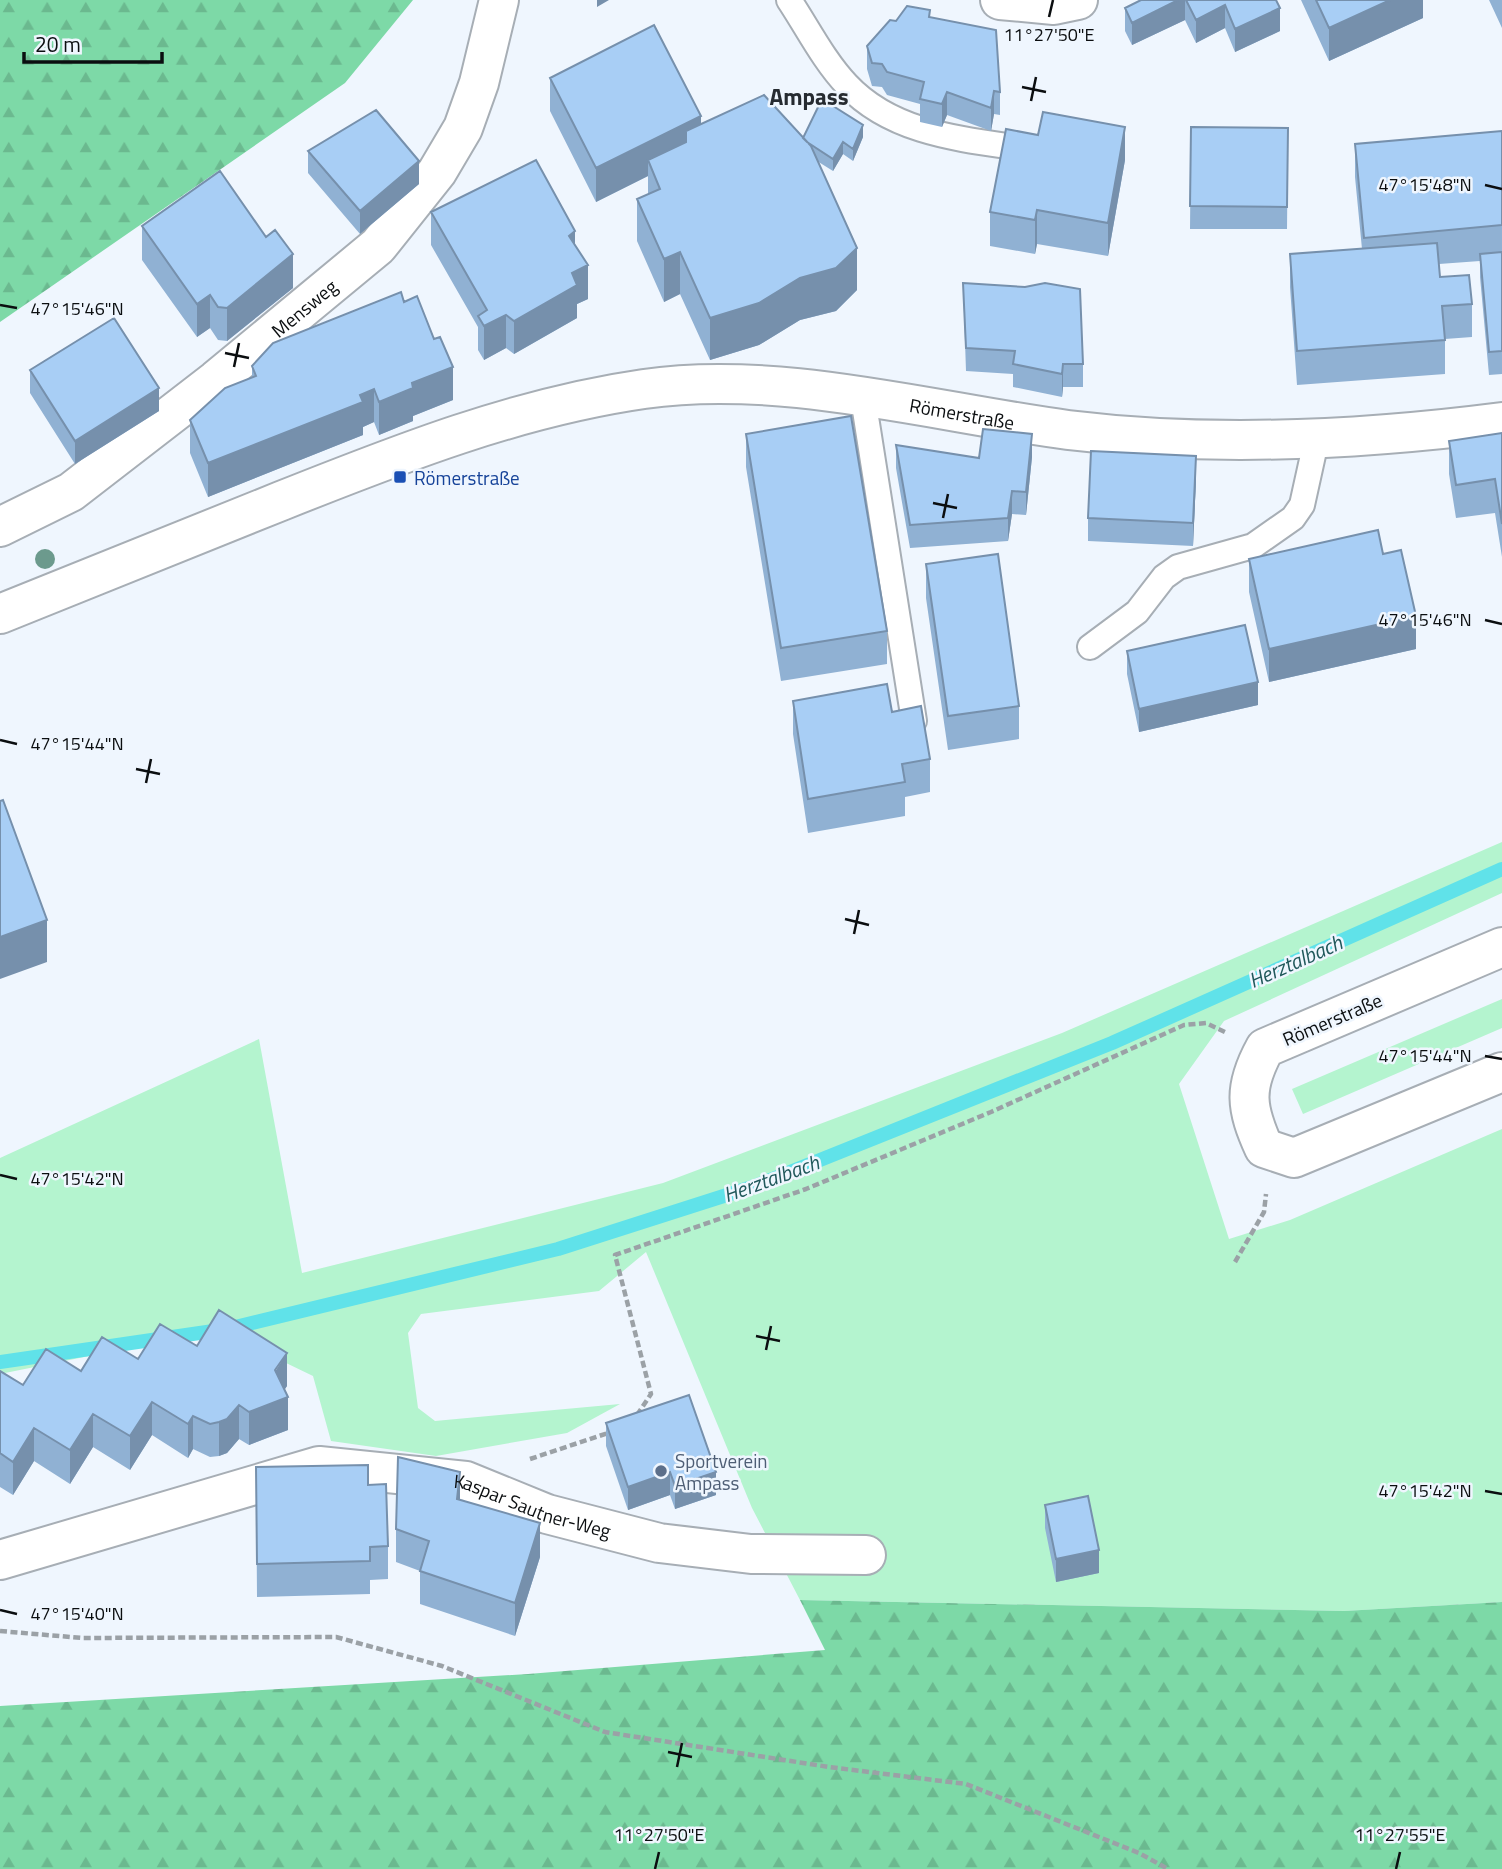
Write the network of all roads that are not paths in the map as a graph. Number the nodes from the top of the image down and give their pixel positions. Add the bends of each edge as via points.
1 (499, 0) edge
2 (789, 0) edge
3 (1000, 0) edge
4 (1078, 0) edge
5 (1021, 148) edge
6 (863, 398) junction
7 (1502, 422) edge
8 (1317, 437) junction
9 (0, 527) edge
10 (0, 614) edge
11 (1090, 647) dead end
12 (914, 721) edge
13 (1502, 947) edge
14 (1502, 1072) edge
15 (866, 1555) dead end
16 (0, 1560) edge

1 - 9 street, Mensweg via 463,128 437,172 378,246 71,492
2 - 5 lane via 845,83 875,107 935,134
3 - 4 street via 1054,5
6 - 8 street, Römerstraße via 1112,434
6 - 10 street, Römerstraße via 723,385 645,388 504,419 379,462
6 - 12 lane
7 - 8 street, Römerstraße
8 - 11 lane via 1302,505 1293,518 1254,546 1178,567 1164,577 1137,612
13 - 14 street, Römerstraße via 1265,1048 1252,1071 1249,1114 1264,1148 1294,1158
15 - 16 street, Kaspar Sautner-Weg via 751,1554 659,1543 547,1514 466,1481 319,1466

